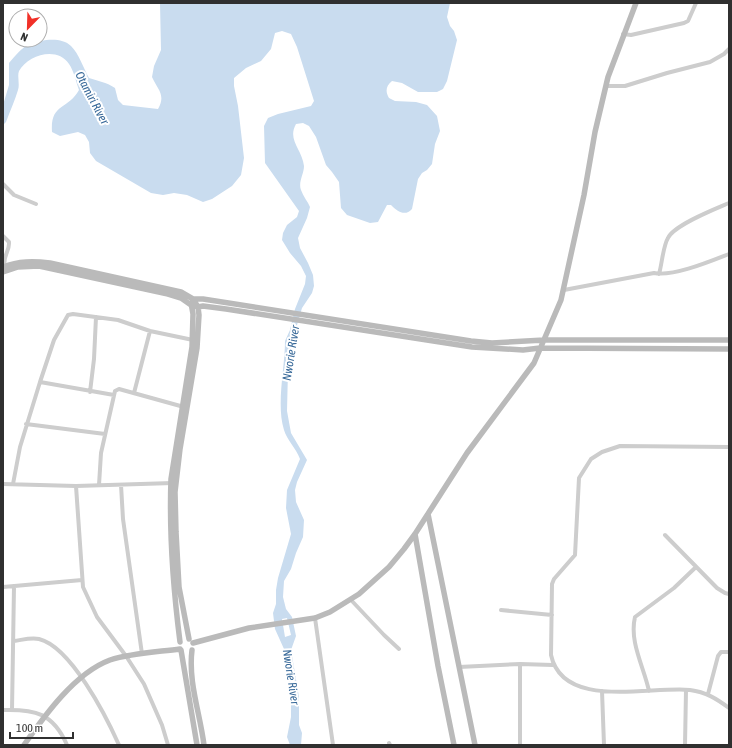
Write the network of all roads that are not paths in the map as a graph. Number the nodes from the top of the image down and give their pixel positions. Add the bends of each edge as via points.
1 (636, 3) edge
2 (696, 3) edge
3 (623, 34) junction
4 (729, 49) edge
5 (606, 86) junction
6 (3, 184) edge
7 (729, 203) edge
8 (36, 204) dead end
9 (3, 236) edge
10 (729, 254) edge
11 (4, 268) edge
12 (660, 274) junction
13 (564, 290) junction
14 (192, 302) junction
15 (198, 307) junction
16 (278, 314) junction
17 (96, 317) junction
18 (311, 319) junction
19 (150, 331) junction
20 (195, 340) junction
21 (544, 340) junction
22 (729, 340) edge
23 (540, 348) junction
24 (729, 349) edge
25 (40, 382) junction
26 (90, 392) junction
27 (134, 393) junction
28 (114, 395) junction
29 (185, 407) junction
30 (26, 424) junction
31 (105, 434) junction
32 (729, 447) edge
33 (173, 483) junction
34 (3, 484) edge
35 (13, 484) junction
36 (99, 485) junction
37 (121, 485) junction
38 (76, 486) junction
39 (428, 514) junction
40 (415, 534) junction
41 (666, 535) dead end
42 (696, 566) junction
43 (82, 580) junction
44 (14, 586) junction
45 (3, 587) edge
46 (729, 594) edge
47 (351, 600) junction
48 (501, 610) dead end
49 (552, 615) junction
50 (315, 618) junction
51 (14, 641) junction
52 (191, 641) junction
53 (180, 642) junction
54 (180, 649) junction
55 (399, 649) dead end
56 (192, 650) junction
57 (729, 652) edge
58 (142, 654) junction
59 (126, 656) junction
60 (520, 664) junction
61 (553, 665) junction
62 (459, 667) junction
63 (82, 677) junction
64 (686, 690) junction
65 (602, 691) junction
66 (649, 691) junction
67 (708, 694) junction
68 (729, 708) edge
69 (3, 710) edge
70 (12, 710) junction
71 (45, 716) junction
72 (24, 745) edge
73 (67, 745) edge
74 (119, 745) edge
75 (168, 745) edge
76 (197, 745) edge
77 (204, 745) edge
78 (333, 745) edge
79 (454, 745) edge
80 (475, 745) edge
81 (520, 745) edge
82 (604, 745) edge
83 (685, 745) edge

1 - 3 main road
2 - 3 street via 684,23 631,35
3 - 5 main road
4 - 5 street via 710,62 624,86
5 - 13 main road
6 - 8 street via 14,195
7 - 12 street via 671,232 667,239
9 - 11 street via 9,242 3,261
10 - 12 street via 696,266
11 - 14 main road via 39,266 168,294
12 - 13 street
13 - 21 main road
14 - 15 main road
14 - 16 main road via 203,299
14 - 20 main road
15 - 16 main road
15 - 20 main road
16 - 18 main road
17 - 19 street via 118,320
17 - 25 street via 68,315 59,328
17 - 26 street
18 - 21 main road via 471,341
18 - 23 main road via 472,347 524,350
19 - 20 street
19 - 27 street
20 - 29 main road
21 - 22 main road
21 - 23 main road
23 - 24 main road
23 - 39 main road via 534,363 467,453
25 - 26 street
25 - 30 street
26 - 28 street
27 - 28 street via 119,390 115,391
27 - 29 street
28 - 31 street
29 - 33 main road
30 - 31 street
30 - 35 street
31 - 36 street
32 - 49 street via 620,446 591,459 580,478 575,555 552,584
33 - 37 street
33 - 52 main road via 179,588
33 - 53 main road via 172,571
34 - 35 street
35 - 38 street
36 - 37 street
36 - 38 street
37 - 58 street via 123,519
38 - 43 street
39 - 40 main road
39 - 62 main road
40 - 47 main road via 389,567
40 - 79 main road
41 - 42 street
42 - 46 street via 717,588
42 - 66 street via 674,588 635,617 635,644
43 - 44 street
43 - 59 street via 94,612
44 - 45 street
44 - 51 street
47 - 50 main road
47 - 55 street
48 - 49 street
49 - 61 street
50 - 52 main road via 249,628
50 - 78 street
51 - 63 street via 37,639 47,642 55,647
51 - 70 street
52 - 53 main road via 185,638
52 - 56 main road
53 - 54 main road
54 - 56 main road via 185,653
54 - 58 main road
54 - 76 main road
56 - 77 main road via 192,680
57 - 67 street via 720,652 718,656
58 - 59 main road
59 - 63 main road via 100,665
59 - 75 street via 146,688
60 - 61 street
60 - 62 street
60 - 81 street
61 - 65 street via 558,673 571,683 582,688
62 - 80 main road
63 - 71 main road
63 - 74 street
64 - 66 street
64 - 67 street
64 - 83 street
65 - 66 street
65 - 82 street
67 - 68 street
69 - 70 street
70 - 71 street via 28,710
71 - 72 main road
71 - 73 street via 55,724

